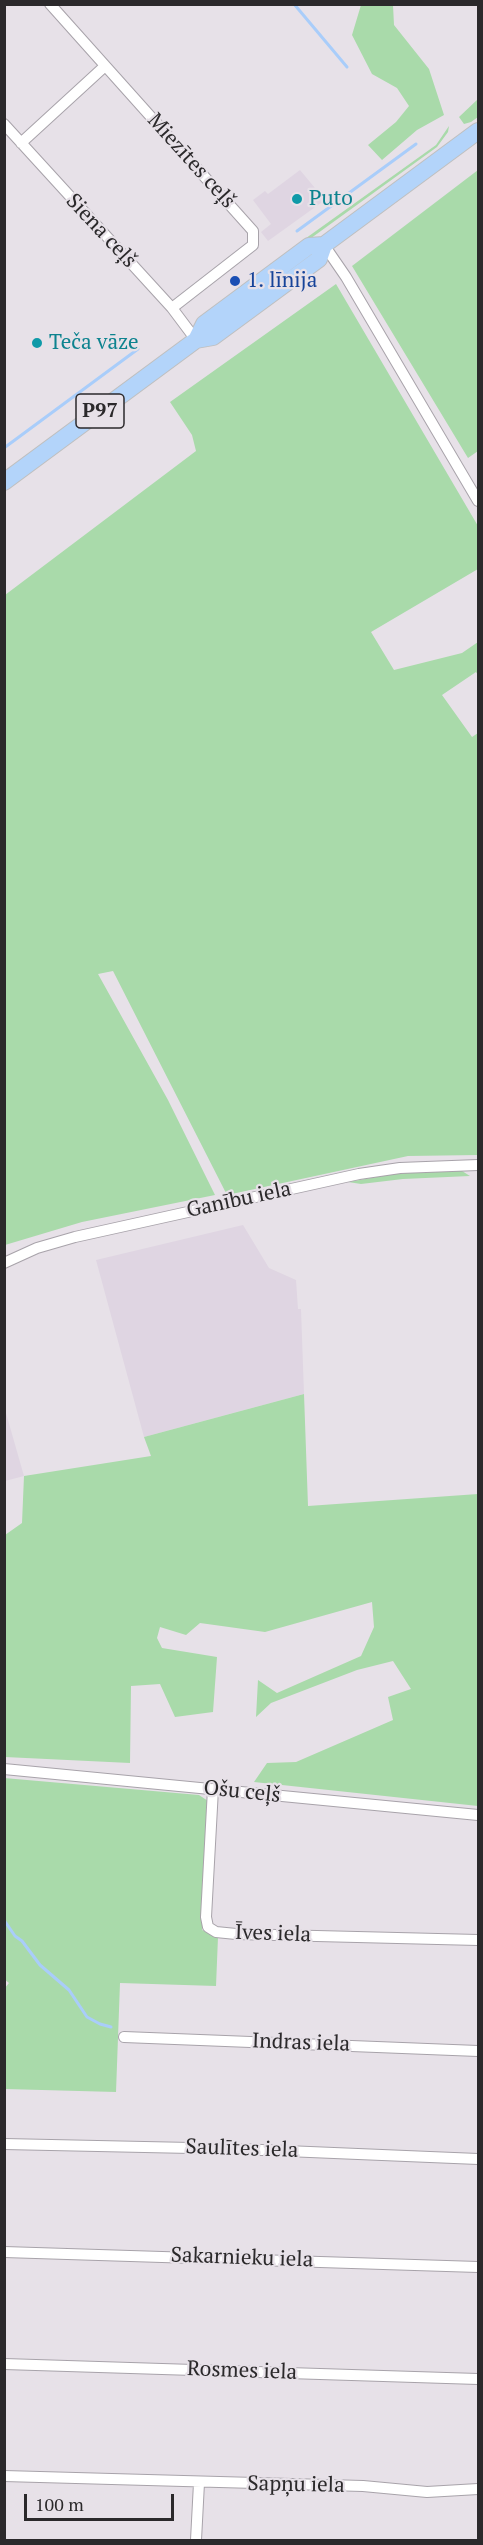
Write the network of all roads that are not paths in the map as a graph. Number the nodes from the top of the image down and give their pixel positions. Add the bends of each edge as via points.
1 (50, 4) edge
2 (105, 66) junction
3 (4, 124) edge
4 (478, 131) edge
5 (21, 143) junction
6 (324, 245) junction
7 (172, 308) junction
8 (196, 340) junction
9 (4, 482) edge
10 (478, 501) edge
11 (478, 1164) edge
12 (4, 1263) edge
13 (4, 1770) edge
14 (213, 1789) junction
15 (478, 1815) edge
16 (478, 1940) edge
17 (124, 2037) dead end
18 (478, 2050) edge
19 (4, 2144) edge
20 (478, 2159) edge
21 (4, 2252) edge
22 (478, 2266) edge
23 (4, 2364) edge
24 (478, 2379) edge
25 (4, 2476) edge
26 (199, 2483) junction
27 (478, 2489) edge
28 (196, 2541) edge

1 - 2 street, Miezītes ceļš
2 - 5 street
2 - 7 street, Miezītes ceļš via 254,231 253,245
3 - 5 street, Siena ceļš
4 - 6 main road, P97
5 - 7 street, Siena ceļš
6 - 8 main road, P97 via 319,259 213,338
6 - 10 street
7 - 8 street, Siena ceļš
8 - 9 main road, P97
11 - 12 street, Ganību iela via 359,1174 75,1237
13 - 14 street, Ošu ceļš
14 - 15 street, Ošu ceļš
14 - 16 street, Īves iela via 206,1917 208,1927 216,1932
17 - 18 street, Indras iela
19 - 20 street, Saulītes iela
21 - 22 street, Sakarnieku iela
23 - 24 street, Rosmes iela
25 - 26 street, Sapņu iela
26 - 27 street, Sapņu iela via 363,2486 427,2492
26 - 28 street

